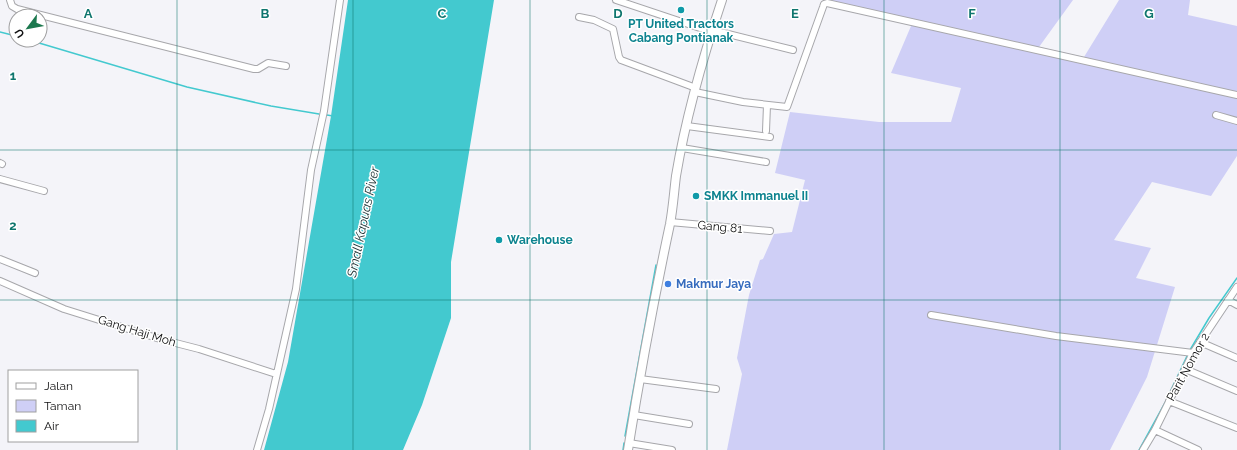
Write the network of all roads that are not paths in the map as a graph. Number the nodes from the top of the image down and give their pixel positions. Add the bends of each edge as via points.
1 (10, 0) edge
2 (340, 0) edge
3 (616, 0) edge
4 (722, 0) edge
5 (579, 17) dead end
6 (712, 31) junction
7 (793, 50) dead end
8 (286, 66) dead end
9 (695, 90) junction
10 (1236, 95) edge
11 (767, 105) junction
12 (1216, 115) dead end
13 (1237, 121) edge
14 (687, 126) junction
15 (766, 131) dead end
16 (770, 137) dead end
17 (682, 148) junction
18 (766, 162) dead end
19 (0, 179) edge
20 (44, 191) dead end
21 (670, 222) junction
22 (770, 231) dead end
23 (0, 259) edge
24 (35, 273) dead end
25 (0, 281) edge
26 (1237, 287) edge
27 (1228, 300) junction
28 (1237, 305) edge
29 (931, 315) dead end
30 (1200, 342) junction
31 (1193, 353) junction
32 (1237, 358) edge
33 (1185, 369) junction
34 (276, 374) junction
35 (640, 379) junction
36 (716, 389) dead end
37 (1237, 391) edge
38 (1169, 401) junction
39 (634, 415) junction
40 (689, 424) dead end
41 (1237, 428) edge
42 (1155, 430) junction
43 (628, 446) edge
44 (257, 450) edge
45 (672, 450) edge
46 (1143, 450) edge
47 (1198, 450) edge

1 - 8 street via 12,6 17,9 254,69 268,63
2 - 34 street via 324,111 311,170 296,289
3 - 6 street
4 - 6 main road
5 - 9 street via 594,20 613,29 621,60
6 - 7 street
6 - 9 main road
9 - 11 street
9 - 14 main road
10 - 11 street via 827,3 824,4 787,107
11 - 15 street
12 - 13 street
14 - 16 street
14 - 17 main road
17 - 18 street
17 - 21 main road
19 - 20 street
21 - 22 street, Gang 81
21 - 35 main road
23 - 24 street
25 - 34 street, Gang Haji Moh via 64,308
26 - 27 street, Parit Nomor 2
27 - 28 street
27 - 30 street, Parit Nomor 2
29 - 31 street via 1056,336
30 - 31 street, Parit Nomor 2
30 - 32 street
31 - 33 street, Parit Nomor 2
33 - 37 street
33 - 38 street, Parit Nomor 2
34 - 44 street
35 - 36 street
35 - 39 main road
38 - 41 street
38 - 42 street, Parit Nomor 2
39 - 40 street
39 - 43 main road
42 - 46 street, Parit Nomor 2
42 - 47 street
43 - 45 street

